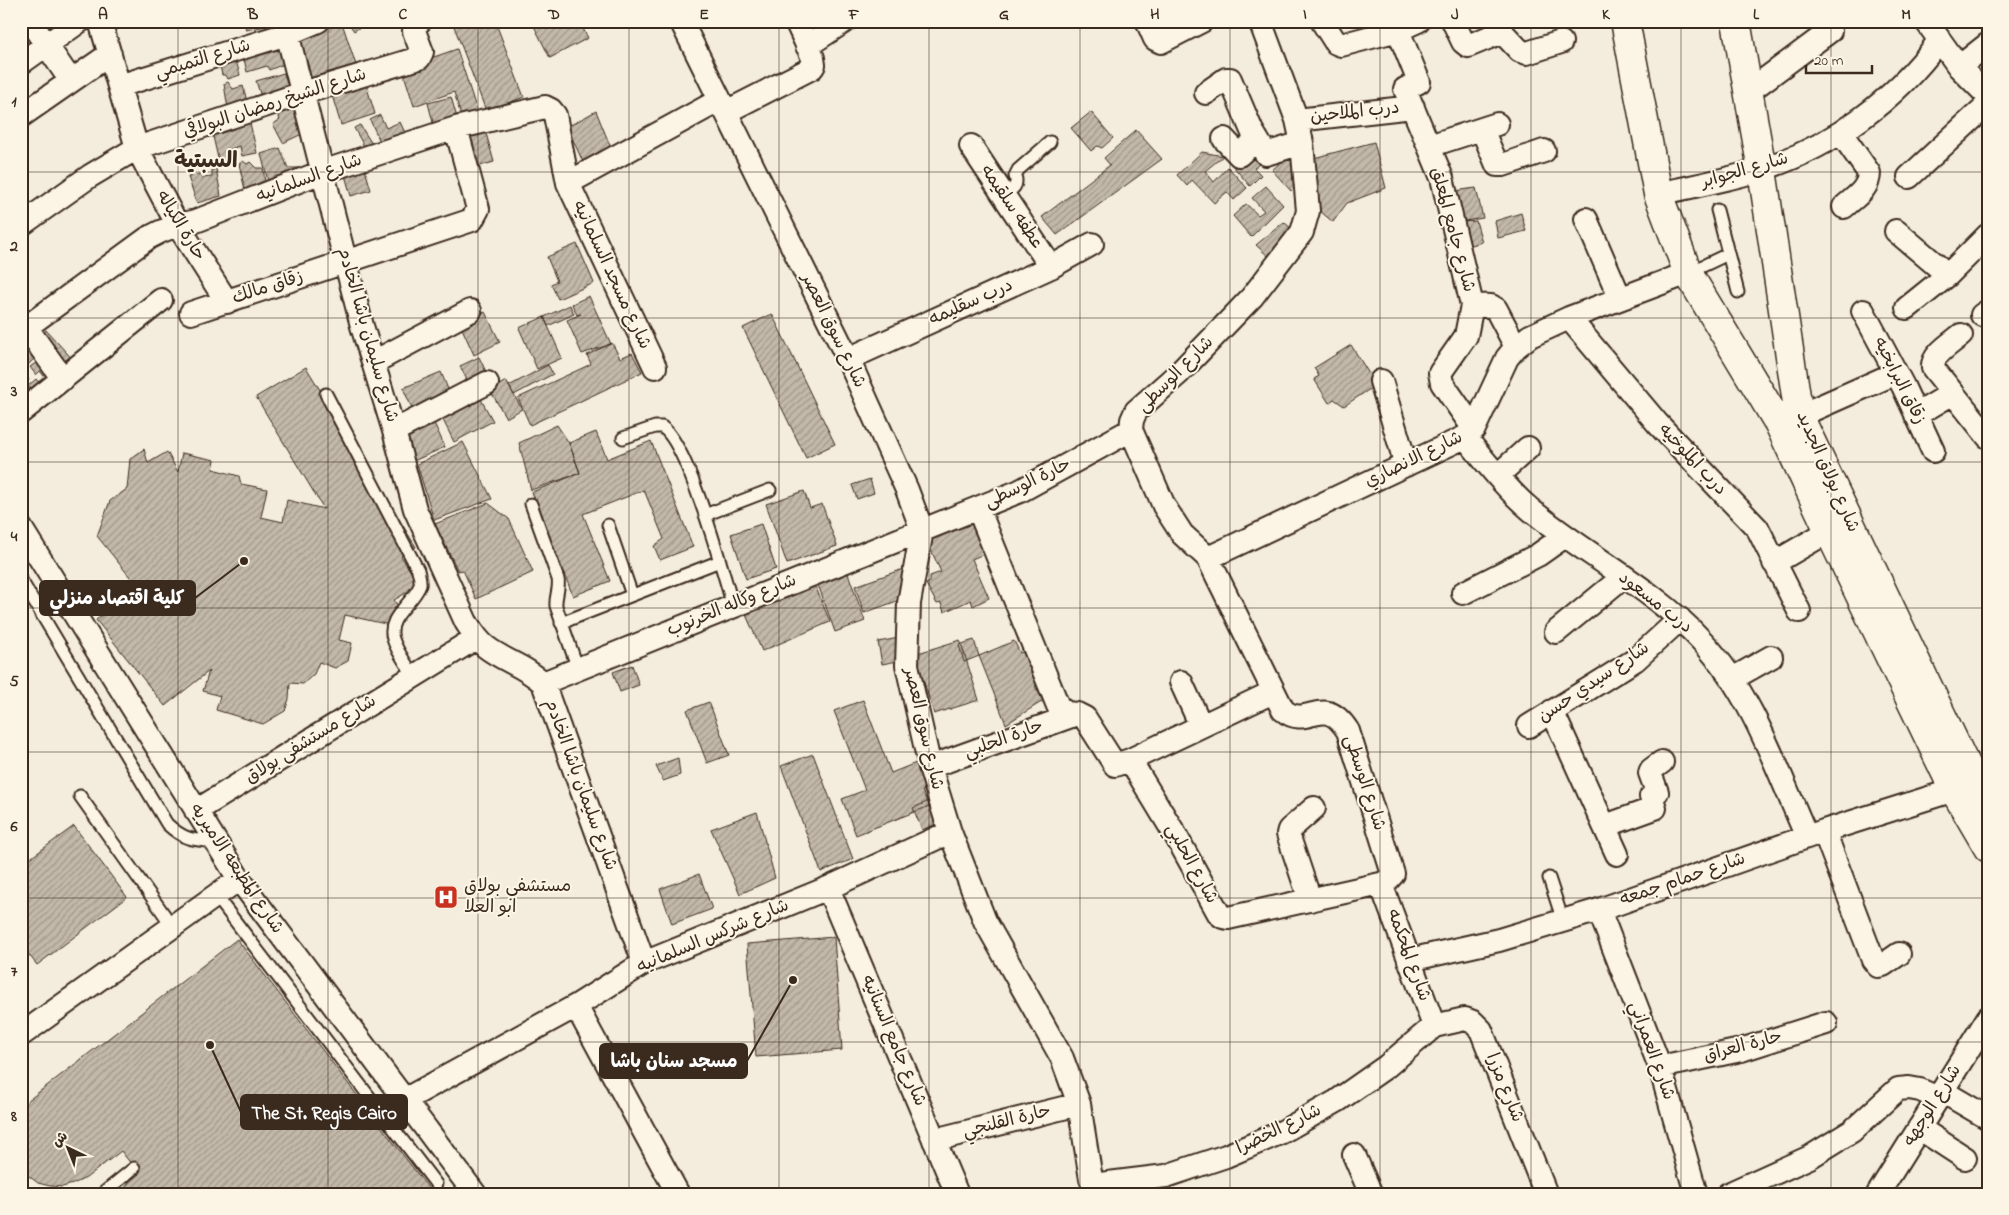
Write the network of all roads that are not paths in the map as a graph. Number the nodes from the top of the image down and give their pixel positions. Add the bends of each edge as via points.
1 (30, 21) edge
2 (80, 21) edge
3 (100, 21) edge
4 (318, 21) edge
5 (420, 21) edge
6 (681, 21) edge
7 (796, 21) edge
8 (845, 21) edge
9 (1147, 21) edge
10 (1202, 21) edge
11 (1260, 21) edge
12 (1322, 21) edge
13 (1453, 21) edge
14 (1625, 21) edge
15 (1736, 21) edge
16 (1408, 25) edge
17 (286, 27) edge
18 (1933, 28) edge
19 (1830, 31) dead end
20 (1561, 42) dead end
21 (1988, 44) edge
22 (46, 45) junction
23 (807, 46) junction
24 (110, 54) junction
25 (21, 63) edge
26 (1960, 67) junction
27 (71, 81) junction
28 (119, 86) junction
29 (1748, 92) junction
30 (303, 93) junction
31 (1206, 93) dead end
32 (1987, 95) edge
33 (723, 106) junction
34 (1413, 107) junction
35 (21, 116) edge
36 (1297, 120) junction
37 (456, 128) junction
38 (1841, 133) junction
39 (1224, 139) dead end
40 (1257, 139) junction
41 (1050, 142) dead end
42 (1302, 144) junction
43 (971, 146) dead end
44 (1429, 146) junction
45 (137, 148) junction
46 (1544, 150) dead end
47 (1762, 170) junction
48 (322, 172) junction
49 (1909, 177) dead end
50 (568, 183) junction
51 (1658, 194) junction
52 (1004, 195) junction
53 (1844, 207) dead end
54 (1716, 210) dead end
55 (1586, 219) dead end
56 (177, 224) junction
57 (21, 225) edge
58 (1896, 231) dead end
59 (1988, 235) edge
60 (1092, 244) dead end
61 (1728, 254) junction
62 (345, 263) junction
63 (1051, 267) junction
64 (1688, 273) junction
65 (1948, 275) junction
66 (1738, 292) dead end
67 (1620, 298) junction
68 (161, 300) dead end
69 (227, 302) junction
70 (1472, 305) junction
71 (1907, 308) dead end
72 (470, 310) dead end
73 (1863, 311) dead end
74 (191, 313) dead end
75 (1569, 318) junction
76 (23, 326) edge
77 (1961, 335) dead end
78 (1516, 348) junction
79 (848, 359) junction
80 (374, 362) junction
81 (655, 367) dead end
82 (1896, 373) junction
83 (63, 379) junction
84 (1381, 381) dead end
85 (487, 383) dead end
86 (1953, 393) junction
87 (326, 394) dead end
88 (21, 412) edge
89 (1980, 413) edge
90 (1916, 415) junction
91 (1789, 420) junction
92 (1131, 430) junction
93 (394, 431) junction
94 (1470, 433) junction
95 (1988, 437) edge
96 (624, 438) dead end
97 (1528, 448) dead end
98 (1933, 452) dead end
99 (1406, 465) junction
100 (1498, 475) junction
101 (770, 490) dead end
102 (531, 504) dead end
103 (978, 508) junction
104 (705, 515) junction
105 (608, 525) dead end
106 (21, 528) edge
107 (922, 530) junction
108 (1829, 531) junction
109 (1565, 536) junction
110 (1208, 558) junction
111 (720, 561) junction
112 (1774, 563) junction
113 (441, 566) junction
114 (1622, 577) junction
115 (420, 578) junction
116 (21, 580) edge
117 (1463, 593) dead end
118 (25, 594) edge
119 (632, 595) junction
120 (733, 606) junction
121 (1799, 611) dead end
122 (1680, 619) junction
123 (561, 622) junction
124 (1556, 632) dead end
125 (476, 638) junction
126 (1771, 657) dead end
127 (578, 669) junction
128 (420, 672) junction
129 (1732, 679) junction
130 (1181, 682) dead end
131 (543, 683) junction
132 (1273, 692) junction
133 (1552, 711) junction
134 (1077, 714) junction
135 (1201, 726) junction
136 (1529, 726) dead end
137 (1130, 760) junction
138 (1662, 762) dead end
139 (930, 767) junction
140 (1972, 780) edge
141 (80, 796) dead end
142 (1988, 806) edge
143 (1314, 808) dead end
144 (196, 811) junction
145 (1604, 826) junction
146 (950, 832) junction
147 (1816, 834) junction
148 (216, 842) junction
149 (1988, 848) edge
150 (1616, 854) dead end
151 (1549, 878) dead end
152 (239, 879) junction
153 (1387, 879) junction
154 (828, 888) junction
155 (216, 896) junction
156 (1310, 900) junction
157 (1598, 910) junction
158 (1563, 921) junction
159 (173, 927) junction
160 (1899, 954) dead end
161 (1409, 960) junction
162 (644, 963) junction
163 (576, 1006) junction
164 (1826, 1023) dead end
165 (1434, 1026) junction
166 (1984, 1032) edge
167 (21, 1034) edge
168 (1660, 1067) junction
169 (1939, 1096) junction
170 (406, 1099) junction
171 (1079, 1104) junction
172 (1988, 1118) edge
173 (1919, 1128) junction
174 (934, 1140) junction
175 (1354, 1155) dead end
176 (1965, 1158) dead end
177 (134, 1168) dead end
178 (436, 1184) dead end
179 (1100, 1184) joint
180 (1170, 1185) edge
181 (1883, 1192) edge
182 (102, 1194) edge
183 (475, 1194) edge
184 (678, 1194) edge
185 (957, 1194) edge
186 (1371, 1194) edge
187 (1546, 1194) edge
188 (1696, 1194) edge
189 (1728, 1194) edge

1 - 22 street
2 - 22 street
3 - 24 street, حارة الكياله
4 - 17 street, شارع التميمي
5 - 30 street, شارع الشيخ رمضان البولاقي via 414,28 422,52 419,58
6 - 33 street, شارع سوق العصر
7 - 23 street
8 - 23 street
9 - 10 street via 1155,39 1161,42
11 - 36 street, شارع الوسطى
12 - 16 street via 1341,45
13 - 20 street via 1468,46 1502,32 1520,51 1527,53
14 - 51 street
15 - 29 street, شارع بولاق الجديد
16 - 34 street, شارع جامع المعلق via 1419,82 1405,89
17 - 28 street, شارع التميمي
17 - 30 street, شارع سليمان باشا الخادم
18 - 26 street
18 - 38 street, شارع الجوابر via 1920,66
19 - 29 street
21 - 26 street
22 - 25 street
22 - 27 street
23 - 33 street via 814,62 812,68
24 - 27 street
24 - 28 street, حارة الكياله
26 - 32 street
27 - 35 street
28 - 45 street, حارة الكياله
29 - 47 street, شارع بولاق الجديد
30 - 45 street, شارع الشيخ رمضان البولاقي
30 - 48 street, شارع سليمان باشا الخادم
31 - 40 street via 1230,79
32 - 49 street
33 - 50 street
33 - 79 street, شارع سوق العصر
34 - 36 street, درب الملاحين
34 - 44 street, شارع جامع المعلق
36 - 42 street, شارع الوسطى
37 - 48 street, شارع السلمانيه
37 - 50 street, شارع السلمانيه via 537,108 551,110 555,115
37 - 62 street, زقاق مالك via 478,209 472,220
38 - 47 street, شارع الجوابر
38 - 53 street via 1869,173 1865,188
39 - 40 street via 1240,155
40 - 42 street via 1267,154
41 - 52 lane via 1018,170 1015,187
42 - 92 street, شارع الوسطى via 1308,212 1302,232 1252,297 1179,373 1136,411
43 - 52 street, عطفه سلقيمه
44 - 46 street via 1490,127 1497,165
44 - 70 street, شارع جامع المعلق via 1442,178
45 - 56 street, حارة الكياله
45 - 57 street, شارع الشيخ رمضان البولاقي via 90,176
47 - 51 street, شارع الجوابر
47 - 91 street, شارع بولاق الجديد
48 - 56 street, شارع السلمانيه via 196,222
48 - 62 street, شارع سليمان باشا الخادم
50 - 81 street, شارع مسجد السلمانيه
51 - 64 street
52 - 63 street, عطفه سلقيمه
54 - 61 lane
55 - 67 street
56 - 69 street, حارة الكياله
56 - 76 street, شارع السلمانيه via 148,238
58 - 65 street
59 - 65 street
60 - 63 street, درب سقليمه
61 - 64 lane
61 - 66 lane
62 - 69 street, زقاق مالك
62 - 80 street, شارع سليمان باشا الخادم
63 - 79 street, درب سقليمه
64 - 67 street, شارع الانصاري
64 - 91 street
65 - 71 street
67 - 75 street, شارع الانصاري
68 - 83 street
69 - 74 street, زقاق مالك
70 - 78 street via 1496,309
70 - 94 street, شارع جامع المعلق via 1466,336 1440,376
72 - 80 street
73 - 82 street, زقاق البرابخيه
75 - 78 street, شارع الانصاري via 1530,336
75 - 112 street, درب الملوخيه via 1658,424 1758,529
76 - 83 street
77 - 86 street via 1932,364
78 - 94 street, شارع الانصاري via 1501,370
79 - 107 street, شارع سوق العصر
80 - 93 street, شارع سليمان باشا الخادم
82 - 90 street, زقاق البرابخيه
82 - 91 street
83 - 88 street
84 - 99 street
85 - 93 street
86 - 89 street
86 - 90 street
87 - 115 lane
89 - 95 street
90 - 98 street, زقاق البرابخيه
91 - 108 street, شارع بولاق الجديد
91 - 140 street, شارع بولاق الجديد
92 - 103 street, حارة الوسطى via 1020,491
92 - 110 street, شارع الوسطى via 1164,506 1182,534
93 - 113 street, شارع سليمان باشا الخادم via 415,510
94 - 99 street, شارع الانصاري
94 - 100 street, درب مسعود
96 - 104 lane via 654,427 667,430
97 - 100 street
99 - 110 street, شارع الانصاري
100 - 109 street, درب مسعود via 1529,508
101 - 104 lane
102 - 123 lane via 560,587 555,600
103 - 107 street, حارة الوسطى
103 - 134 street via 1058,706 1066,713
104 - 111 lane
105 - 119 lane
106 - 144 street, شارع المطبعه الاميريه
107 - 120 street, شارع وكاله الخرنوب
107 - 139 street, شارع سوق العصر via 909,603 907,665
108 - 112 street
108 - 140 street, شارع بولاق الجديد
109 - 114 street, درب مسعود
109 - 117 street via 1538,555
110 - 132 street, شارع الوسطى
111 - 119 lane
111 - 120 lane
112 - 121 street, درب الملوخيه
113 - 115 lane
113 - 125 street, شارع سليمان باشا الخادم
114 - 122 street, درب مسعود
114 - 124 street
115 - 128 lane via 420,586 395,618 392,638
116 - 118 lane
118 - 148 lane via 167,824 189,840
119 - 123 lane
120 - 127 street, شارع وكاله الخرنوب
122 - 129 street, درب مسعود
122 - 133 street, شارع سيدي حسن via 1635,660
123 - 127 lane
125 - 128 street
125 - 131 street, شارع سليمان باشا الخادم
126 - 129 street
127 - 131 street, شارع وكاله الخرنوب
128 - 144 street, شارع مستشفى بولاق
129 - 147 street, درب مسعود
130 - 135 street
131 - 162 street, شارع سليمان باشا الخادم
132 - 135 street
132 - 153 street, شارع الوسطى via 1283,710 1291,716 1299,718 1320,712 1332,714 1348,732
133 - 136 street, شارع سيدي حسن
133 - 145 street
134 - 137 street via 1088,722 1114,764
134 - 139 street, حارة الحلبي
135 - 137 street
137 - 156 street, شارع الحلبي via 1221,916 1228,918
138 - 145 street via 1650,772 1657,792 1651,797 1655,808
139 - 146 street, شارع سوق العصر
140 - 142 street, شارع بولاق الجديد
140 - 147 street, شارع حمام جمعه
140 - 149 street, شارع بولاق الجديد
141 - 159 lane
143 - 156 street via 1288,834
144 - 148 street, شارع المطبعه الاميريه
145 - 150 street
146 - 154 street, شارع شركس السلمانيه
146 - 171 street, شارع سوق العصر via 985,921 1062,1058
147 - 157 street, شارع حمام جمعه
147 - 160 street, درب مسعود via 1873,960 1878,966 1883,965
148 - 152 street, شارع المطبعه الاميريه
151 - 158 lane
152 - 155 street
152 - 170 street, شارع المطبعه الاميريه
153 - 156 street, شارع الحلبي
153 - 161 street, شارع المحكمه
154 - 162 street, شارع شركس السلمانيه
154 - 174 street, شارع جامع السنانيه
155 - 159 street
155 - 178 lane
157 - 158 street, شارع حمام جمعه
157 - 168 street, شارع العمراني
158 - 161 street, شارع حمام جمعه via 1499,940
159 - 167 street
161 - 165 street, شارع المحكمه
162 - 163 street, شارع شركس السلمانيه
163 - 170 street, شارع شركس السلمانيه
163 - 184 street
164 - 168 street, حارة العراق via 1741,1050
165 - 180 street, شارع الخضرا via 1387,1066 1337,1101 1282,1132
165 - 187 street, شارع مزرا via 1465,1019 1481,1030
166 - 169 street, شارع الوجهه
168 - 188 street, شارع العمراني
169 - 172 street
169 - 173 street, شارع الوجهه
169 - 189 street via 1909,1088 1898,1089 1852,1130 1810,1157
170 - 183 street, شارع المطبعه الاميريه
171 - 174 street, حارة القلنجي
171 - 179 street, شارع سوق العصر via 1089,1175
173 - 176 street
173 - 181 street, شارع الوجهه
174 - 185 street, شارع جامع السنانيه
175 - 186 street
177 - 182 lane
179 - 180 street, شارع الخضرا

